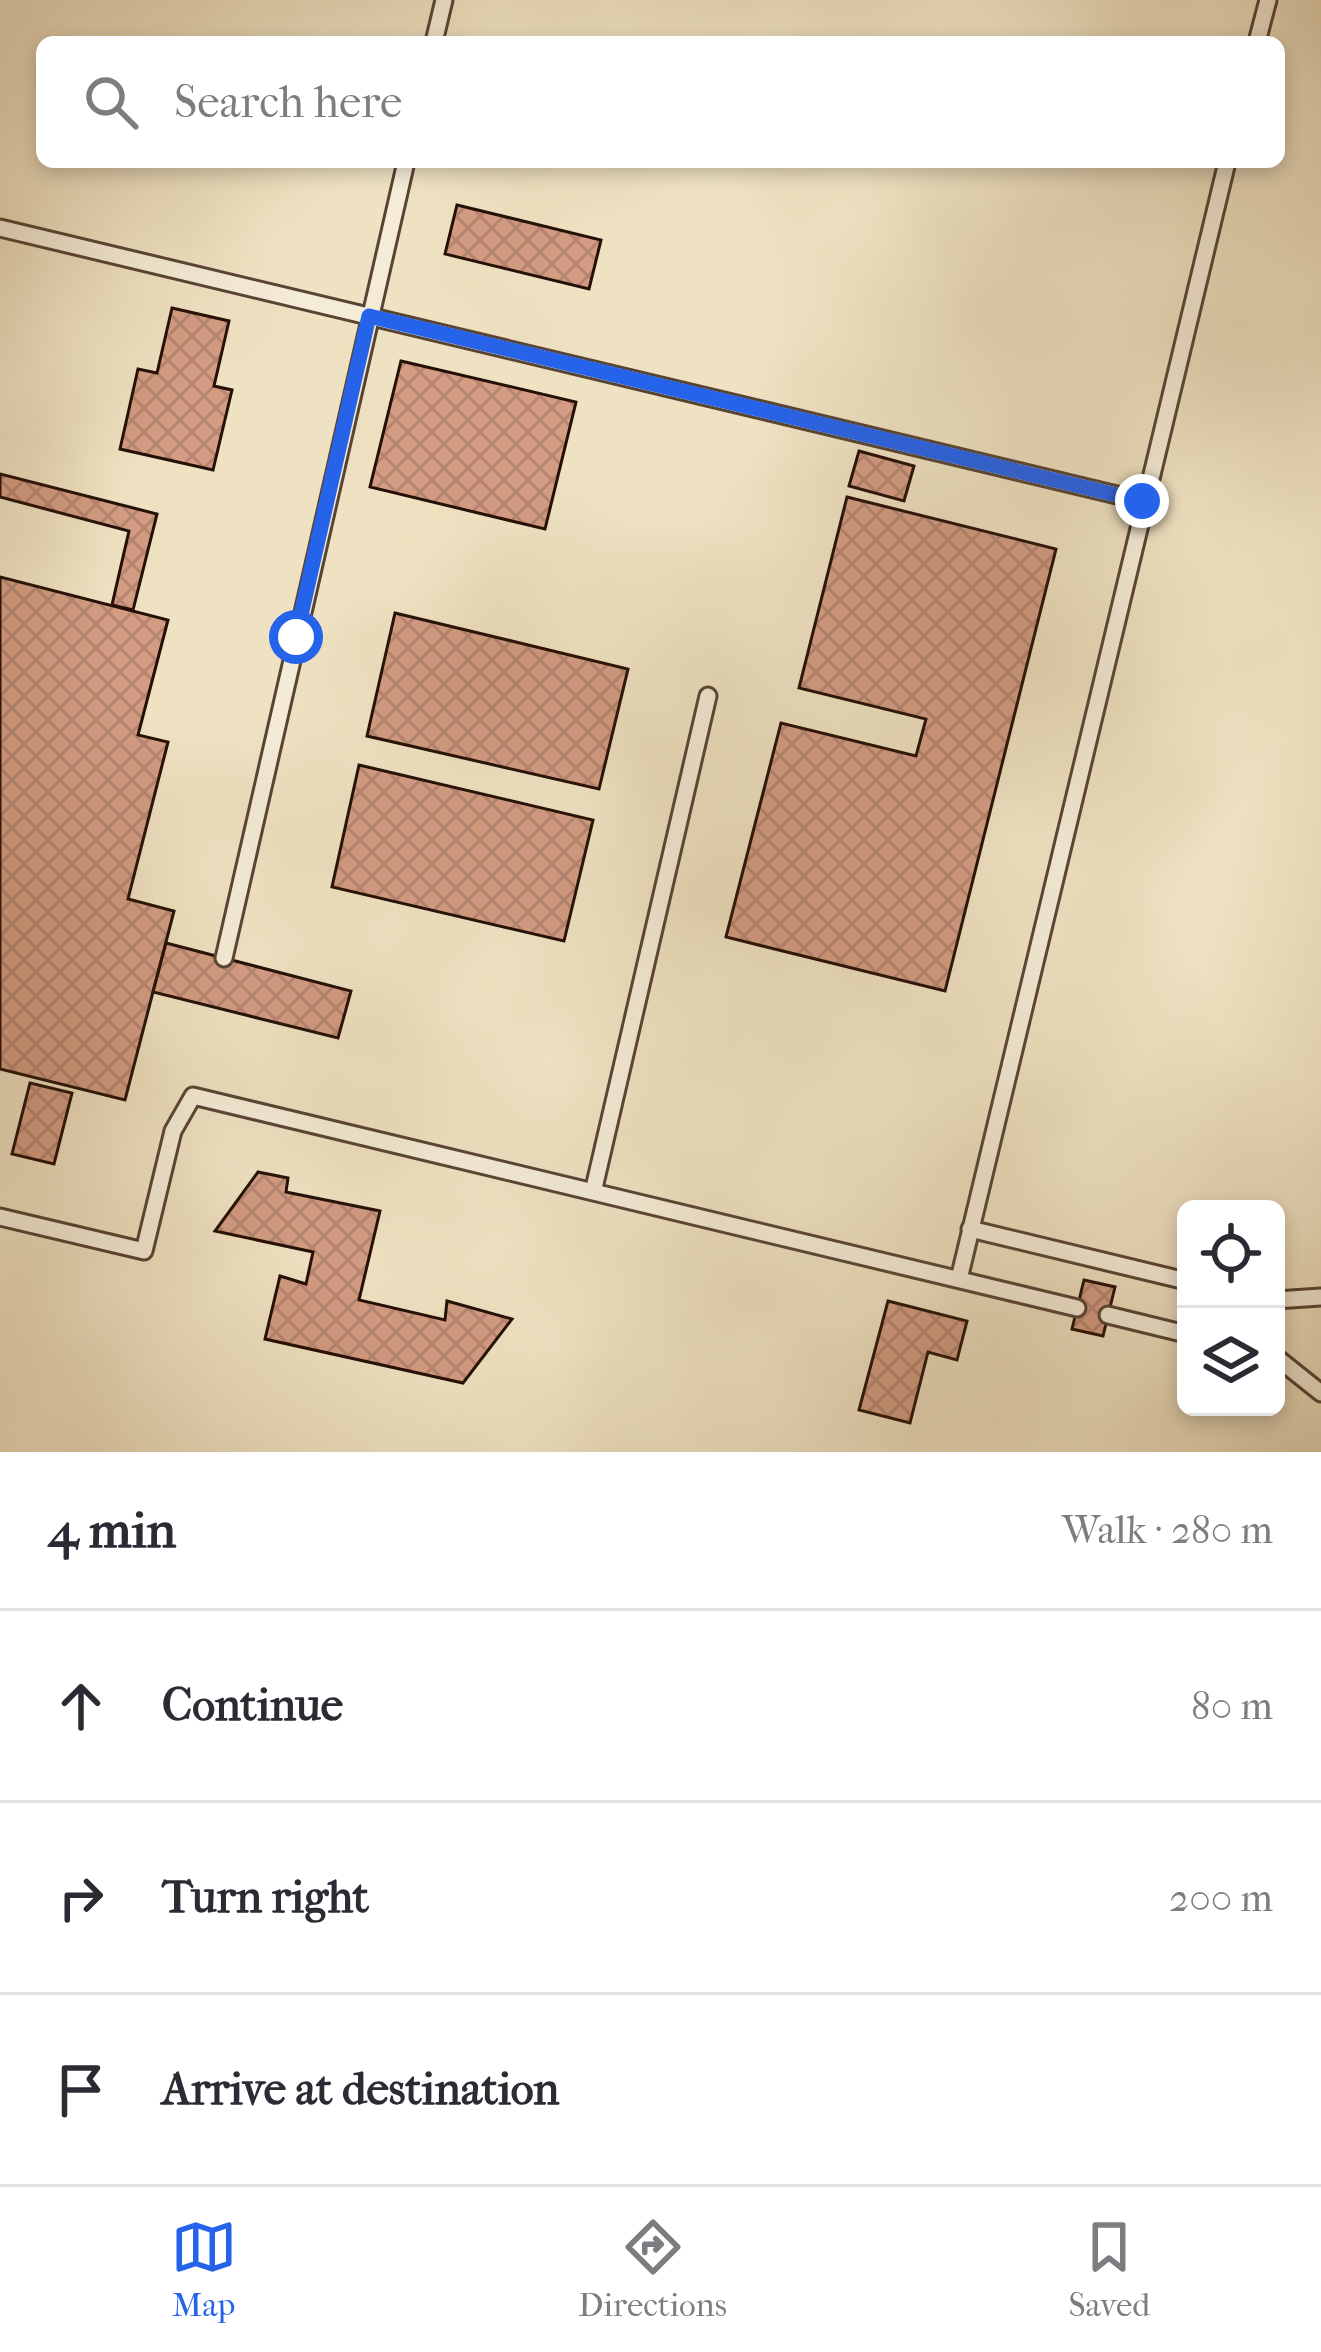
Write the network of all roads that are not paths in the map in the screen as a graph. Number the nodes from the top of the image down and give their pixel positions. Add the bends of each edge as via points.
1 (444, 0) edge
2 (1268, 0) edge
3 (435, 36) edge
4 (1259, 36) edge
5 (405, 168) edge
6 (1225, 168) edge
7 (0, 228) edge
8 (369, 316) junction
9 (1142, 501) junction
10 (708, 696) dead end
11 (224, 958) dead end
12 (594, 1188) junction
13 (0, 1217) edge
14 (970, 1229) junction
15 (959, 1279) junction
16 (1177, 1279) edge
17 (1321, 1298) edge
18 (1285, 1300) edge
19 (1077, 1308) dead end
20 (1108, 1315) dead end
21 (1177, 1332) edge
22 (1285, 1364) edge
23 (1321, 1393) edge

1 - 3 lane
2 - 4 lane
5 - 8 lane
6 - 9 lane
7 - 8 lane
8 - 9 lane
8 - 11 lane
9 - 14 lane
10 - 12 lane
12 - 13 lane via 193,1096 173,1131 144,1251
12 - 15 lane
14 - 15 lane
14 - 16 lane
15 - 19 lane
17 - 18 lane
20 - 21 lane
22 - 23 lane

